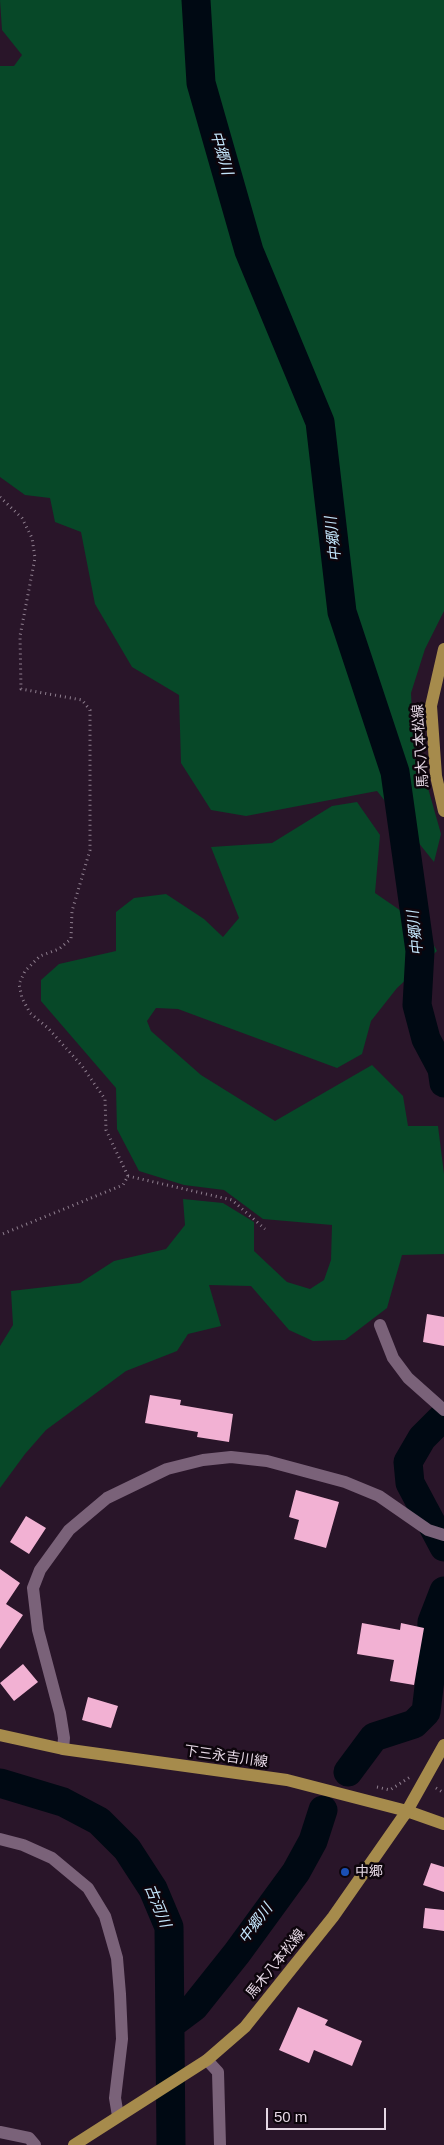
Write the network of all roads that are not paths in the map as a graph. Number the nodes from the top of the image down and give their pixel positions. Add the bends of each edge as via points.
1 (444, 649) edge
2 (444, 811) edge
3 (380, 1325) dead end
4 (443, 1409) edge
5 (444, 1535) edge
6 (0, 1735) edge
7 (444, 1745) edge
8 (63, 1749) junction
9 (407, 1811) junction
10 (444, 1824) edge
11 (0, 1839) edge
12 (207, 2060) junction
13 (122, 2114) junction
14 (0, 2132) edge
15 (35, 2145) edge
16 (74, 2145) edge
17 (220, 2145) edge

1 - 2 main road, 馬木八本松線 via 431,706 436,776
3 - 4 street via 393,1358 408,1378
5 - 8 street via 428,1530 379,1496 344,1482 267,1461 203,1460 167,1469 108,1498 69,1530 40,1570 33,1588 38,1630 60,1713
6 - 8 main road, 下三永吉川線
7 - 9 main road, 馬木八本松線
8 - 9 main road, 下三永吉川線 via 287,1780
9 - 10 main road, 下三永吉川線
9 - 12 main road, 馬木八本松線 via 333,1917 245,2027
11 - 13 street via 52,1858 88,1888 106,1916 117,1958 120,1994 122,2039 114,2098
12 - 13 main road, 馬木八本松線
12 - 17 street via 218,2072
13 - 16 main road, 馬木八本松線
14 - 15 street via 29,2138

